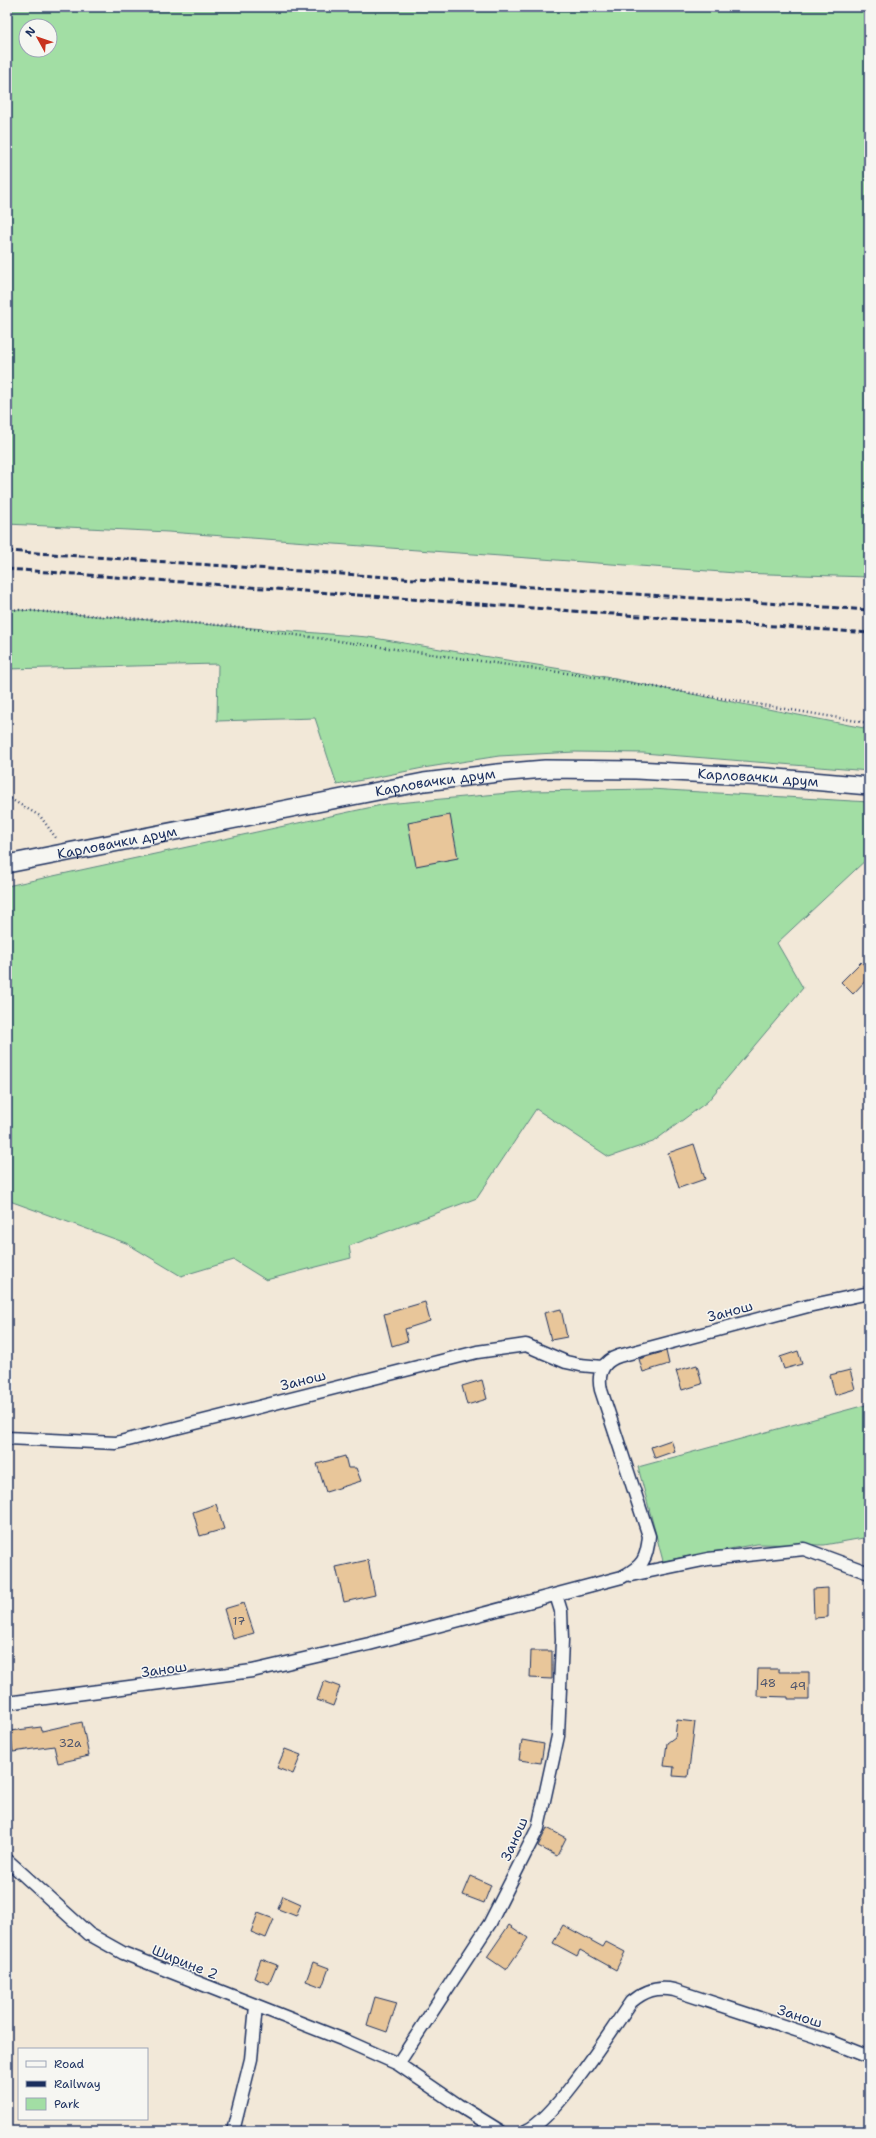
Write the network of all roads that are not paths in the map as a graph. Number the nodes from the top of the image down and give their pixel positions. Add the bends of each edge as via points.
1 (869, 786) edge
2 (7, 864) edge
3 (869, 1293) edge
4 (602, 1367) junction
5 (7, 1438) edge
6 (869, 1573) edge
7 (622, 1577) junction
8 (556, 1594) junction
9 (7, 1703) edge
10 (7, 1860) edge
11 (256, 2006) junction
12 (869, 2057) edge
13 (398, 2064) junction
14 (233, 2131) edge
15 (500, 2131) edge
16 (526, 2131) edge

1 - 2 main road, Карловачки друм via 636,770 545,769 424,782
3 - 4 street, Занош via 808,1306 619,1356 610,1359
4 - 5 street, Занош via 566,1362 526,1345 477,1352 116,1443
4 - 7 street, Занош via 599,1382 601,1390 649,1536 648,1554 638,1569
6 - 7 street, Занош via 804,1549 716,1558
7 - 8 street, Занош
8 - 9 street, Занош via 369,1644 252,1671
8 - 13 street, Занош via 561,1611 562,1640 558,1736 538,1828 490,1923
10 - 11 street, Ширине 2 via 89,1934 123,1953
11 - 13 street
11 - 14 street via 251,2059
12 - 16 street, Занош via 826,2040 674,1990 654,1989 641,1994 631,2002 565,2094 537,2124
13 - 15 street via 458,2106

